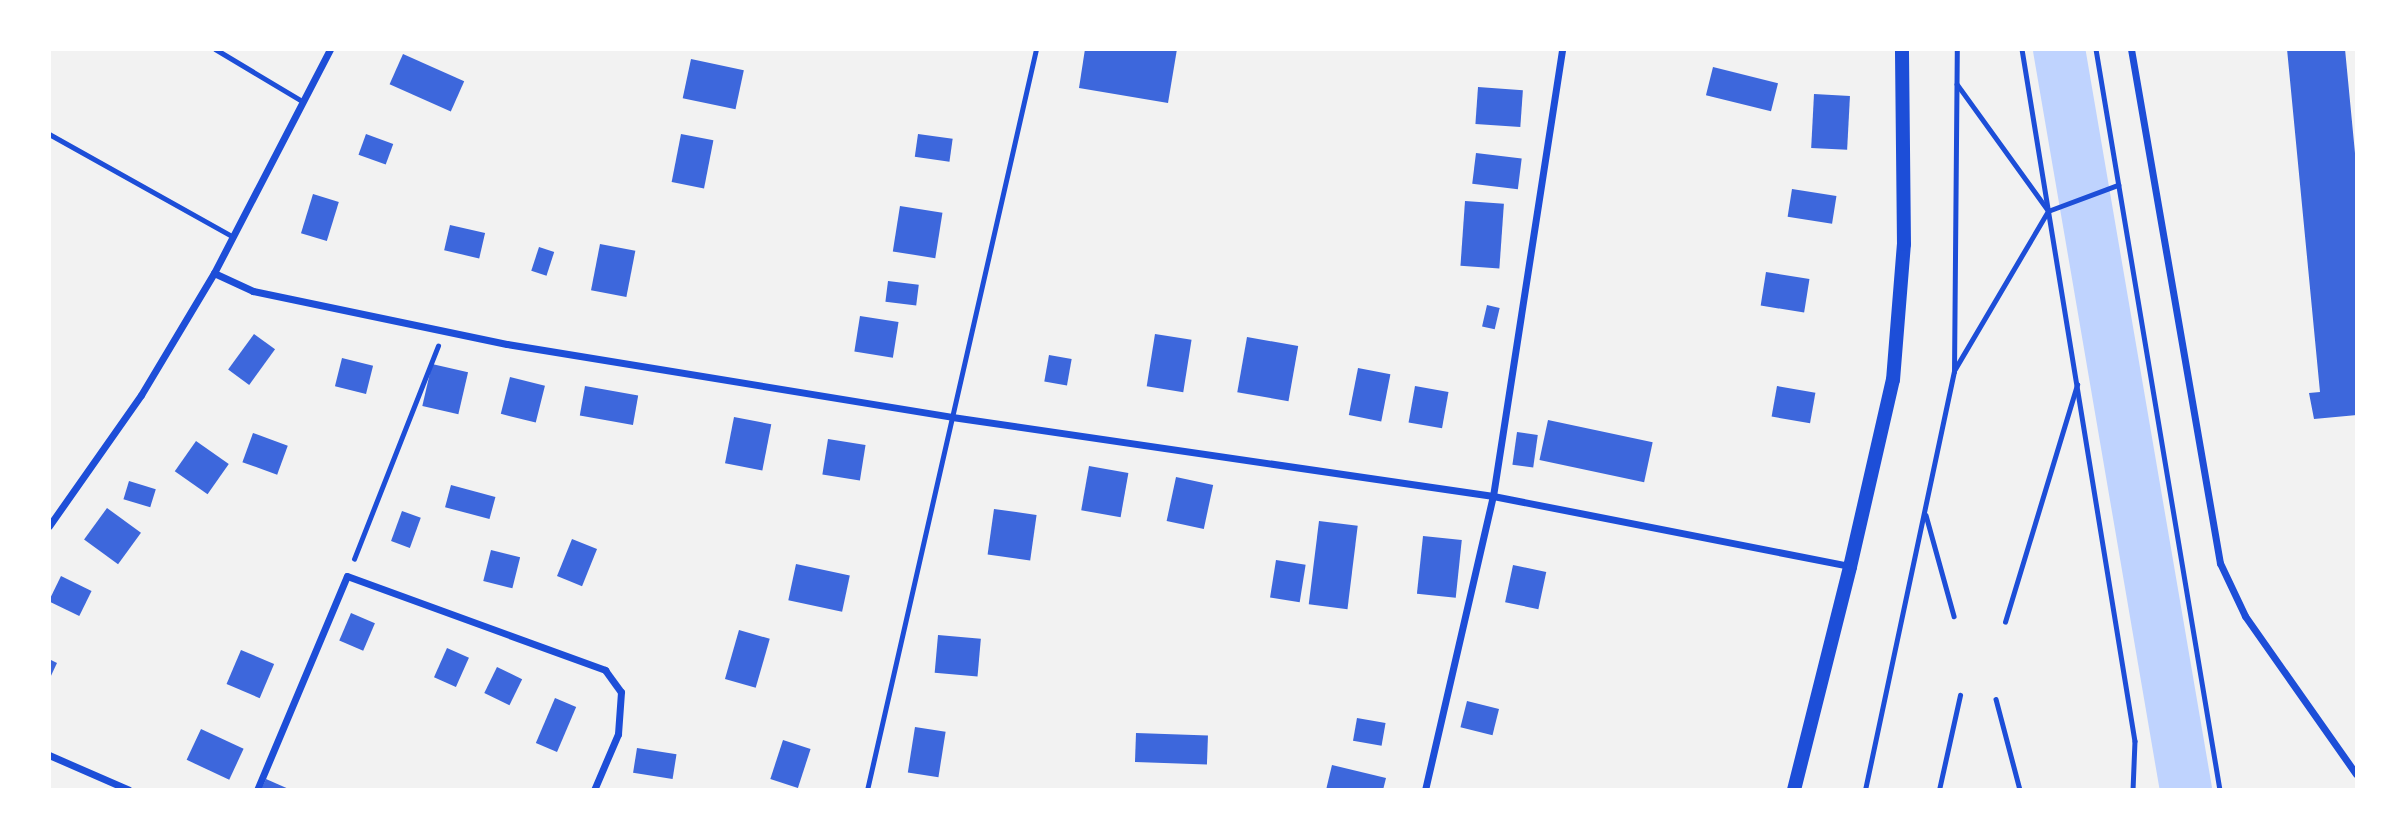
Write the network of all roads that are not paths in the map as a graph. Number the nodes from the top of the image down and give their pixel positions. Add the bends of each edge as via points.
1 (215, 49) edge
2 (330, 49) edge
3 (1036, 49) edge
4 (1562, 49) edge
5 (1902, 49) edge
6 (2131, 49) edge
7 (302, 101) junction
8 (49, 134) edge
9 (233, 237) junction
10 (214, 273) junction
11 (952, 417) junction
12 (1493, 496) junction
13 (49, 526) edge
14 (1850, 567) junction
15 (49, 755) edge
16 (2356, 775) edge
17 (130, 790) edge
18 (257, 790) edge
19 (594, 790) edge
20 (867, 790) edge
21 (1424, 790) edge
22 (1794, 790) edge

1 - 7 lane
2 - 7 street
3 - 11 lane
4 - 12 street
5 - 14 main road via 1904,244 1893,380
6 - 16 street via 2220,564 2245,616
7 - 9 street
8 - 9 lane
9 - 10 street
10 - 11 street via 253,291 507,344
10 - 13 street via 141,394
11 - 12 street
11 - 20 lane
12 - 14 street
12 - 21 street
14 - 22 main road
15 - 17 street
18 - 19 street via 348,576 605,670 621,692 618,734

